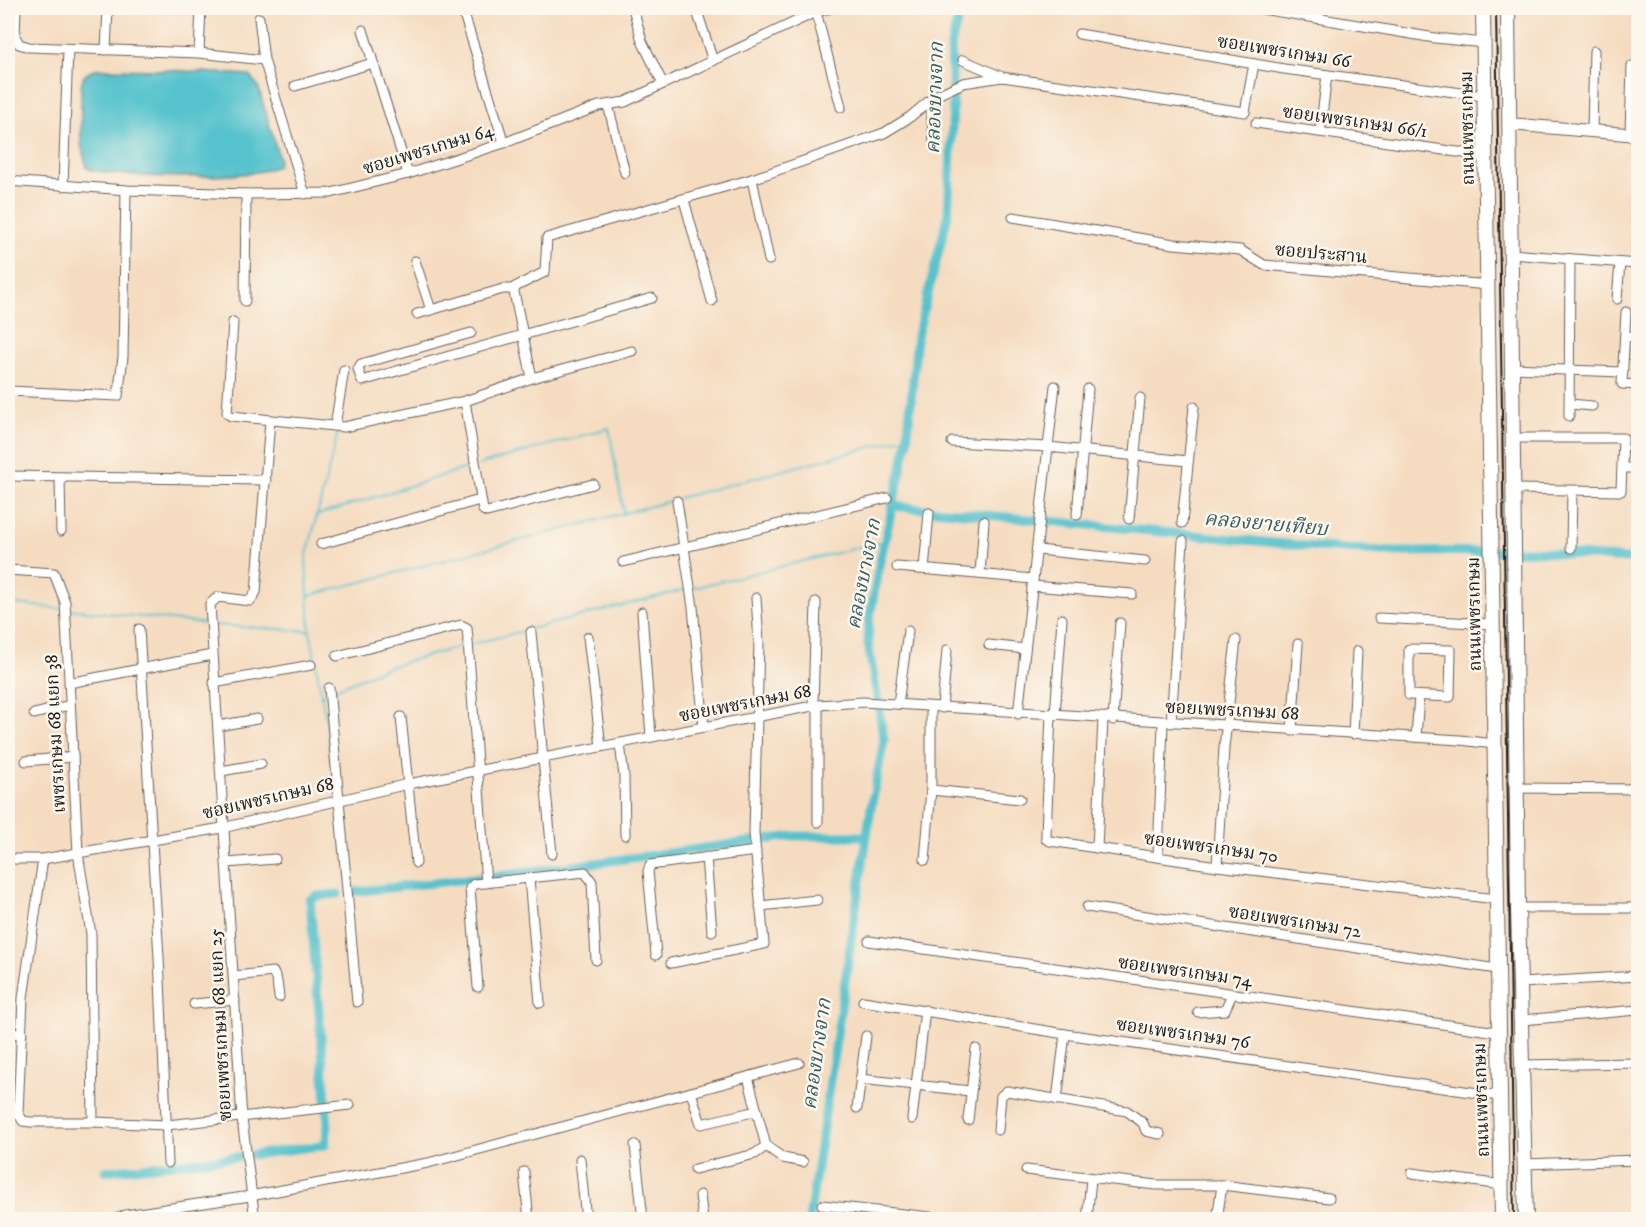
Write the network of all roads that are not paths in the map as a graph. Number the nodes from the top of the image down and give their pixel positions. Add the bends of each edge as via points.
1 (16, 8) edge
2 (108, 8) edge
3 (201, 8) edge
4 (462, 8) edge
5 (633, 8) edge
6 (696, 8) edge
7 (831, 8) edge
8 (1256, 8) edge
9 (1483, 8) edge
10 (1508, 8) edge
11 (816, 12) junction
12 (258, 18) dead end
13 (363, 30) dead end
14 (1079, 34) dead end
15 (1484, 43) junction
16 (68, 49) junction
17 (106, 50) junction
18 (1594, 51) dead end
19 (199, 53) junction
20 (264, 60) junction
21 (963, 60) dead end
22 (713, 61) junction
23 (373, 63) junction
24 (1254, 64) junction
25 (1632, 66) dead end
26 (1327, 75) junction
27 (1002, 77) junction
28 (663, 84) junction
29 (295, 86) dead end
30 (1484, 96) junction
31 (933, 98) junction
32 (608, 105) junction
33 (841, 107) dead end
34 (1256, 123) dead end
35 (1509, 124) junction
36 (1592, 131) junction
37 (1320, 132) junction
38 (1634, 135) edge
39 (933, 142) dead end
40 (504, 143) junction
41 (1485, 156) junction
42 (625, 173) dead end
43 (408, 174) junction
44 (752, 179) junction
45 (8, 181) edge
46 (63, 186) junction
47 (126, 190) junction
48 (246, 194) junction
49 (305, 194) junction
50 (684, 200) junction
51 (1013, 217) dead end
52 (8, 240) edge
53 (1511, 255) junction
54 (1570, 259) junction
55 (770, 260) dead end
56 (415, 261) dead end
57 (1620, 263) junction
58 (1638, 264) edge
59 (1488, 285) junction
60 (514, 289) junction
61 (652, 298) dead end
62 (1617, 299) dead end
63 (244, 301) dead end
64 (712, 301) dead end
65 (431, 310) junction
66 (1626, 312) dead end
67 (417, 314) dead end
68 (233, 322) dead end
69 (471, 333) dead end
70 (523, 335) junction
71 (1625, 336) junction
72 (1638, 337) edge
73 (632, 351) dead end
74 (1513, 368) junction
75 (1570, 369) junction
76 (344, 370) dead end
77 (1623, 372) junction
78 (532, 378) junction
79 (1638, 385) edge
80 (1055, 386) dead end
81 (1088, 389) dead end
82 (8, 391) edge
83 (1140, 398) dead end
84 (465, 401) junction
85 (1570, 404) junction
86 (1592, 406) dead end
87 (1194, 407) dead end
88 (1569, 416) dead end
89 (270, 421) junction
90 (339, 426) junction
91 (1514, 438) junction
92 (952, 442) dead end
93 (1048, 447) junction
94 (1083, 450) junction
95 (1135, 455) junction
96 (1188, 461) junction
97 (1623, 468) junction
98 (1638, 468) edge
99 (8, 476) edge
100 (60, 478) junction
101 (266, 480) junction
102 (593, 484) dead end
103 (1514, 489) junction
104 (1572, 490) junction
105 (887, 498) dead end
106 (480, 500) junction
107 (677, 501) dead end
108 (928, 513) dead end
109 (1077, 515) dead end
110 (1129, 519) dead end
111 (984, 521) dead end
112 (1182, 523) dead end
113 (61, 531) dead end
114 (1183, 541) dead end
115 (321, 544) dead end
116 (685, 546) junction
117 (1571, 548) dead end
118 (1038, 550) junction
119 (1145, 561) dead end
120 (623, 562) dead end
121 (897, 567) dead end
122 (924, 569) junction
123 (8, 570) edge
124 (980, 574) junction
125 (1033, 582) junction
126 (1132, 594) dead end
127 (756, 598) dead end
128 (816, 602) dead end
129 (642, 612) dead end
130 (1379, 618) dead end
131 (1062, 619) dead end
132 (1120, 623) dead end
133 (1492, 624) junction
134 (139, 629) dead end
135 (908, 631) dead end
136 (531, 632) dead end
137 (588, 637) dead end
138 (1236, 640) dead end
139 (1298, 644) dead end
140 (989, 645) dead end
141 (1025, 649) junction
142 (947, 650) dead end
143 (1357, 651) dead end
144 (212, 655) junction
145 (337, 656) dead end
146 (311, 665) dead end
147 (141, 668) junction
148 (69, 683) junction
149 (214, 683) junction
150 (329, 688) dead end
151 (1419, 696) junction
152 (895, 704) junction
153 (70, 705) junction
154 (816, 705) junction
155 (931, 707) junction
156 (942, 708) junction
157 (34, 714) dead end
158 (1018, 714) junction
159 (1053, 714) junction
160 (401, 717) dead end
161 (758, 717) junction
162 (257, 719) dead end
163 (1108, 719) junction
164 (1167, 723) junction
165 (218, 726) junction
166 (704, 727) junction
167 (1226, 727) junction
168 (1292, 731) junction
169 (1353, 734) junction
170 (651, 737) junction
171 (1416, 738) junction
172 (620, 744) junction
173 (1494, 744) junction
174 (601, 747) junction
175 (73, 757) junction
176 (542, 757) junction
177 (26, 760) dead end
178 (261, 764) dead end
179 (477, 770) junction
180 (221, 771) junction
181 (408, 783) junction
182 (1517, 788) junction
183 (1638, 789) edge
184 (931, 790) junction
185 (338, 799) junction
186 (1020, 799) dead end
187 (818, 822) dead end
188 (222, 828) junction
189 (625, 836) dead end
190 (151, 840) junction
191 (756, 848) junction
192 (1097, 848) junction
193 (78, 853) junction
194 (552, 854) dead end
195 (706, 857) junction
196 (1158, 857) junction
197 (275, 858) dead end
198 (10, 859) edge
199 (43, 859) junction
200 (926, 860) dead end
201 (227, 863) junction
202 (416, 863) dead end
203 (1217, 866) junction
204 (1496, 867) junction
205 (1518, 868) junction
206 (529, 878) junction
207 (486, 883) junction
208 (1496, 899) junction
209 (818, 900) dead end
210 (1518, 903) junction
211 (760, 906) junction
212 (1087, 907) dead end
213 (1638, 908) edge
214 (712, 931) dead end
215 (868, 941) dead end
216 (656, 955) dead end
217 (596, 960) dead end
218 (671, 963) dead end
219 (1497, 969) junction
220 (234, 976) junction
221 (1638, 976) edge
222 (1521, 983) junction
223 (478, 987) dead end
224 (1232, 994) junction
225 (279, 997) dead end
226 (235, 1000) junction
227 (863, 1001) dead end
228 (357, 1002) dead end
229 (540, 1003) dead end
230 (194, 1004) dead end
231 (925, 1010) junction
232 (1638, 1010) edge
233 (1198, 1012) dead end
234 (1522, 1020) junction
235 (1497, 1032) junction
236 (8, 1033) edge
237 (22, 1034) junction
238 (1065, 1034) junction
239 (866, 1036) dead end
240 (976, 1049) dead end
241 (799, 1063) dead end
242 (1638, 1063) edge
243 (1522, 1065) junction
244 (748, 1077) junction
245 (860, 1079) junction
246 (8, 1080) edge
247 (18, 1081) junction
248 (917, 1085) junction
249 (970, 1091) junction
250 (691, 1092) junction
251 (1499, 1096) junction
252 (1057, 1100) junction
253 (350, 1105) dead end
254 (857, 1108) dead end
255 (758, 1111) junction
256 (242, 1119) junction
257 (912, 1119) dead end
258 (968, 1120) dead end
259 (93, 1122) junction
260 (167, 1125) junction
261 (998, 1130) dead end
262 (1160, 1134) dead end
263 (636, 1145) dead end
264 (766, 1146) junction
265 (580, 1159) dead end
266 (1638, 1160) edge
267 (803, 1162) dead end
268 (168, 1163) dead end
269 (1524, 1164) junction
270 (695, 1169) dead end
271 (1026, 1170) dead end
272 (524, 1172) dead end
273 (1412, 1173) dead end
274 (1091, 1179) junction
275 (1222, 1185) junction
276 (1502, 1185) junction
277 (700, 1195) dead end
278 (250, 1196) junction
279 (1329, 1198) dead end
280 (822, 1205) dead end
281 (113, 1220) edge
282 (255, 1220) edge
283 (529, 1220) edge
284 (586, 1220) edge
285 (643, 1220) edge
286 (703, 1220) edge
287 (957, 1220) edge
288 (1087, 1220) edge
289 (1217, 1220) edge
290 (1502, 1220) edge
291 (1526, 1220) edge

1 - 16 street via 15,36 19,44
2 - 17 street
3 - 19 street
4 - 40 street
5 - 28 street via 642,41
6 - 22 street
7 - 11 street, ซอยเพชรเกษม 64
8 - 15 street
9 - 15 main road, ถนนเพชรเกษม
10 - 35 main road
11 - 22 street, ซอยเพชรเกษม 64
11 - 33 street
12 - 20 street
13 - 23 street
14 - 24 street, ซอยเพชรเกษม 66
15 - 30 main road, ถนนเพชรเกษม
16 - 17 street
16 - 46 street
17 - 19 street
18 - 36 street
19 - 20 street
20 - 49 street
21 - 27 street
22 - 28 street, ซอยเพชรเกษม 64
23 - 29 street
23 - 43 street
24 - 26 street, ซอยเพชรเกษม 66
24 - 27 street via 1245,112
25 - 38 street
26 - 30 street, ซอยเพชรเกษม 66
26 - 37 street
27 - 31 street via 963,83
28 - 32 street, ซอยเพชรเกษม 64 via 625,102
30 - 41 main road, ถนนเพชรเกษม
31 - 39 street
31 - 44 street via 884,134
32 - 40 street, ซอยเพชรเกษม 64
32 - 42 street
34 - 37 street, ซอยเพชรเกษม 66/1
35 - 36 main road
35 - 41 main road via 1491,136
35 - 53 main road
36 - 38 main road
37 - 41 street, ซอยเพชรเกษม 66/1
40 - 43 street, ซอยเพชรเกษม 64
41 - 59 main road, ถนนเพชรเกษม
43 - 49 street, ซอยเพชรเกษม 64 via 342,192
44 - 50 street
44 - 55 street
45 - 46 street, ซอยเพชรเกษม 64
45 - 52 street
46 - 47 street, ซอยเพชรเกษม 64
47 - 48 street, ซอยเพชรเกษม 64
47 - 82 street via 123,357 118,396
48 - 49 street, ซอยเพชรเกษม 64
48 - 63 street
50 - 60 street via 547,238 545,272
50 - 64 street
51 - 59 street, ซอยประสาน via 1174,244 1240,250 1264,264
53 - 54 street
53 - 74 main road
54 - 57 street
54 - 75 street
56 - 65 street
57 - 58 street
57 - 62 street
59 - 133 main road, ถนนเพชรเกษม
60 - 65 street
60 - 70 street
61 - 70 street
65 - 67 street
66 - 71 street
68 - 89 street via 227,413
69 - 70 street via 361,363 361,380 367,382
70 - 78 street
71 - 72 street
71 - 77 street
73 - 78 street
74 - 75 street
74 - 91 main road
75 - 77 street
75 - 85 street
76 - 90 street
77 - 79 street via 1622,384
78 - 84 street
80 - 93 street
81 - 94 street
83 - 95 street
84 - 90 street
84 - 106 street
85 - 86 street
85 - 88 street
87 - 96 street
89 - 90 street
89 - 101 street
91 - 97 street via 1623,438
91 - 103 main road
92 - 93 street
93 - 94 street
93 - 118 street
94 - 95 street
94 - 109 street
95 - 96 street
95 - 110 street
96 - 112 street
97 - 98 street
97 - 104 street via 1621,491
99 - 100 street
100 - 101 street
100 - 113 street
101 - 144 street, ซอยเพชรเกษม 68 แยก 25 via 256,592 245,602 213,599
102 - 106 street via 487,513
103 - 104 street
103 - 182 main road
104 - 117 street
105 - 116 street
106 - 115 street
107 - 116 street
108 - 122 street
111 - 124 street
114 - 164 street
116 - 120 street
116 - 166 street
118 - 119 street
118 - 125 street
121 - 122 street
122 - 124 street
123 - 148 street, เพชรเกษม 68 แยก 38 via 54,573 66,614
124 - 125 street
125 - 126 street
125 - 141 street
127 - 161 street
128 - 154 street
129 - 170 street
130 - 133 street
131 - 159 street
132 - 163 street
133 - 173 main road, ถนนเพชรเกษม
134 - 147 street
135 - 152 street
136 - 176 street
137 - 174 street
138 - 167 street
139 - 168 street
140 - 141 street
141 - 158 street
142 - 156 street
143 - 169 street
144 - 147 street
144 - 149 street, ซอยเพชรเกษม 68 แยก 25
145 - 179 street via 465,625
146 - 149 street
147 - 148 street
147 - 190 street
148 - 153 street, เพชรเกษม 68 แยก 38
149 - 165 street, ซอยเพชรเกษม 68 แยก 25
150 - 185 street
151 - 151 street via 1407,693 1409,649 1451,650 1450,697
151 - 171 street
152 - 154 street, ซอยเพชรเกษม 68
152 - 155 street, ซอยเพชรเกษม 68
153 - 157 street
153 - 175 street, เพชรเกษม 68 แยก 38
154 - 161 street, ซอยเพชรเกษม 68
154 - 187 street
155 - 156 street, ซอยเพชรเกษม 68
155 - 184 street
156 - 158 street, ซอยเพชรเกษม 68
158 - 159 street, ซอยเพชรเกษม 68
159 - 163 street, ซอยเพชรเกษม 68
159 - 192 street, ซอยเพชรเกษม 70 via 1046,839
160 - 181 street
161 - 166 street, ซอยเพชรเกษม 68
161 - 191 street
162 - 165 street
163 - 164 street, ซอยเพชรเกษม 68
163 - 192 street
164 - 167 street, ซอยเพชรเกษม 68
164 - 196 street
165 - 180 street, ซอยเพชรเกษม 68 แยก 25
166 - 170 street, ซอยเพชรเกษม 68
167 - 168 street, ซอยเพชรเกษม 68
167 - 203 street
168 - 169 street, ซอยเพชรเกษม 68
169 - 171 street, ซอยเพชรเกษม 68
170 - 172 street, ซอยเพชรเกษม 68
171 - 173 street, ซอยเพชรเกษม 68
172 - 174 street, ซอยเพชรเกษม 68
172 - 189 street
173 - 204 main road, ถนนเพชรเกษม
174 - 176 street, ซอยเพชรเกษม 68
175 - 177 street
175 - 193 street, เพชรเกษม 68 แยก 38
176 - 179 street, ซอยเพชรเกษม 68
176 - 194 street
178 - 180 street
179 - 181 street, ซอยเพชรเกษม 68
179 - 207 street
180 - 188 street, ซอยเพชรเกษม 68 แยก 25
181 - 185 street, ซอยเพชรเกษม 68
181 - 202 street
182 - 183 street
182 - 205 main road
184 - 186 street
184 - 200 street
185 - 188 street, ซอยเพชรเกษม 68
185 - 228 street
188 - 190 street, ซอยเพชรเกษม 68
188 - 201 street, ซอยเพชรเกษม 68 แยก 25
190 - 193 street, ซอยเพชรเกษม 68
190 - 260 street
191 - 195 street
191 - 211 street
192 - 196 street, ซอยเพชรเกษม 70
193 - 199 street, ซอยเพชรเกษม 68
193 - 259 street, เพชรเกษม 68 แยก 38 via 91,934
195 - 214 street
195 - 216 street via 650,865
196 - 203 street, ซอยเพชรเกษม 70
197 - 201 street
198 - 199 street, ซอยเพชรเกษม 68
199 - 237 street
201 - 220 street, ซอยเพชรเกษม 68 แยก 25
203 - 208 street, ซอยเพชรเกษม 70
204 - 205 main road
204 - 208 main road, ถนนเพชรเกษม
205 - 210 main road
206 - 207 street
206 - 217 street via 585,872 592,882
206 - 229 street
207 - 223 street via 470,888
208 - 210 main road
208 - 219 main road, ถนนเพชรเกษม
209 - 211 street
210 - 213 street
210 - 222 main road
211 - 218 street via 764,944
212 - 219 street, ซอยเพชรเกษม 72
215 - 224 street, ซอยเพชรเกษม 74
219 - 235 main road, ถนนเพชรเกษม
220 - 225 street via 273,972
220 - 226 street, ซอยเพชรเกษม 68 แยก 25
221 - 222 street
222 - 234 main road
224 - 233 street via 1224,1010
224 - 235 street, ซอยเพชรเกษม 74
226 - 230 street
226 - 256 street, ซอยเพชรเกษม 68 แยก 25
227 - 231 street, ซอยเพชรเกษม 76
231 - 238 street, ซอยเพชรเกษม 76
231 - 248 street
232 - 234 street
234 - 243 main road
235 - 251 main road, ถนนเพชรเกษม
236 - 237 street
237 - 247 street
238 - 251 street, ซอยเพชรเกษม 76
238 - 252 street
239 - 245 street
240 - 249 street
241 - 244 street
242 - 243 street
243 - 269 main road
244 - 250 street
244 - 255 street
245 - 248 street
245 - 254 street
246 - 247 street
247 - 259 street via 17,1104 23,1121
248 - 249 street
248 - 257 street
249 - 258 street
250 - 255 street via 701,1124
250 - 278 street via 428,1162
251 - 276 main road, ถนนเพชรเกษม
252 - 261 street via 1003,1092
252 - 262 street via 1127,1111 1143,1123 1146,1131
253 - 256 street
255 - 264 street
256 - 260 street
256 - 278 street, ซอยเพชรเกษม 68 แยก 25
259 - 260 street
260 - 268 street
263 - 285 street
264 - 267 street via 783,1158
264 - 270 street via 755,1154
265 - 284 street
266 - 269 street
269 - 291 main road
271 - 274 street
272 - 283 street
273 - 276 street
274 - 275 street via 1156,1185
274 - 288 street
275 - 279 street
275 - 289 street
276 - 290 main road, ถนนเพชรเกษม
277 - 286 street
278 - 281 street
278 - 282 street, ซอยเพชรเกษม 68 แยก 25
280 - 287 street

